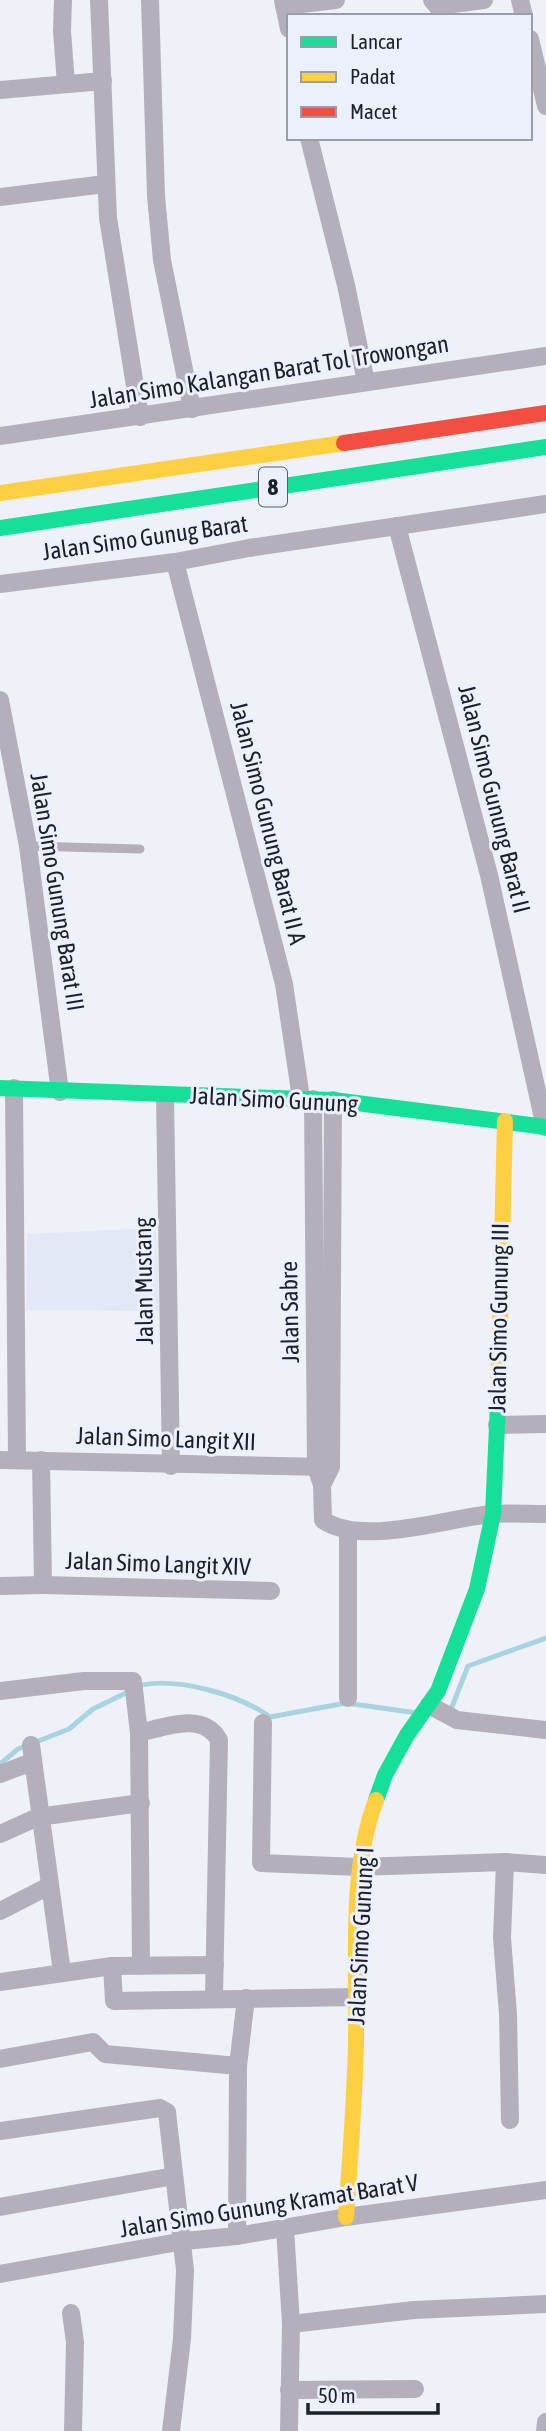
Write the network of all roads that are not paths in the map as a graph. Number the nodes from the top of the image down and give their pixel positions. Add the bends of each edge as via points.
1 (63, 0) edge
2 (99, 0) edge
3 (150, 0) edge
4 (336, 0) edge
5 (432, 0) edge
6 (484, 0) edge
7 (284, 3) edge
8 (532, 54) edge
9 (103, 81) junction
10 (536, 83) edge
11 (66, 84) junction
12 (0, 90) edge
13 (546, 106) edge
14 (310, 140) edge
15 (105, 184) junction
16 (0, 197) edge
17 (546, 356) edge
18 (366, 382) junction
19 (192, 409) junction
20 (546, 413) edge
21 (140, 417) junction
22 (0, 436) edge
23 (546, 447) edge
24 (0, 493) edge
25 (546, 504) edge
26 (397, 526) junction
27 (0, 528) edge
28 (175, 562) junction
29 (0, 584) edge
30 (0, 700) edge
31 (28, 846) junction
32 (140, 849) dead end
33 (7, 1088) edge
34 (61, 1093) junction
35 (165, 1095) junction
36 (307, 1098) junction
37 (333, 1100) junction
38 (505, 1121) junction
39 (545, 1127) edge
40 (546, 1424) edge
41 (497, 1425) junction
42 (8, 1460) edge
43 (41, 1460) junction
44 (171, 1466) junction
45 (323, 1467) junction
46 (493, 1514) junction
47 (546, 1514) edge
48 (348, 1530) junction
49 (43, 1585) junction
50 (0, 1586) edge
51 (271, 1591) dead end
52 (0, 1691) edge
53 (348, 1698) dead end
54 (433, 1712) junction
55 (263, 1723) dead end
56 (546, 1730) edge
57 (139, 1733) junction
58 (0, 1774) edge
59 (141, 1803) junction
60 (38, 1817) junction
61 (0, 1834) edge
62 (505, 1862) junction
63 (546, 1865) edge
64 (359, 1867) junction
65 (49, 1886) junction
66 (0, 1911) edge
67 (141, 1964) junction
68 (215, 1965) junction
69 (112, 1966) junction
70 (62, 1972) junction
71 (0, 1982) edge
72 (215, 1997) junction
73 (356, 1997) junction
74 (246, 1998) junction
75 (0, 2059) edge
76 (238, 2066) junction
77 (510, 2120) dead end
78 (0, 2131) edge
79 (174, 2176) junction
80 (546, 2190) edge
81 (0, 2207) edge
82 (346, 2217) junction
83 (285, 2228) junction
84 (237, 2236) junction
85 (184, 2241) junction
86 (0, 2274) edge
87 (546, 2304) edge
88 (71, 2314) dead end
89 (291, 2324) junction
90 (415, 2389) dead end
91 (289, 2390) junction
92 (546, 2422) edge
93 (73, 2431) edge
94 (171, 2431) edge
95 (289, 2431) edge
96 (545, 2431) edge

1 - 11 street
2 - 9 street
3 - 19 street via 162,260
4 - 7 street
5 - 6 street via 437,6
8 - 10 street
9 - 11 street
9 - 15 street
10 - 13 street
11 - 12 street
14 - 18 street
15 - 16 street
15 - 21 street
17 - 18 street, Jalan Simo Kalangan Barat Tol Trowongan
18 - 19 street, Jalan Simo Kalangan Barat Tol Trowongan
19 - 21 street, Jalan Simo Kalangan Barat Tol Trowongan
20 - 24 main road, 8
21 - 22 street, Jalan Simo Kalangan Barat Tol Trowongan
23 - 27 main road, 8
25 - 26 street, Jalan Simo Gunug Barat
26 - 28 street, Jalan Simo Gunug Barat
26 - 39 street, Jalan Simo Gunung Barat II via 489,875
28 - 29 street, Jalan Simo Gunug Barat
28 - 36 street, Jalan Simo Gunung Barat II A via 284,984
30 - 31 street, Jalan Simo Gunung Barat III
31 - 32 lane
31 - 34 street, Jalan Simo Gunung Barat III
33 - 34 main road, Jalan Simo Gunung
33 - 42 street
34 - 35 main road, Jalan Simo Gunung
35 - 36 main road, Jalan Simo Gunung
35 - 44 street, Jalan Mustang
36 - 37 main road, Jalan Simo Gunung
36 - 45 street, Jalan Sabre
37 - 38 main road, Jalan Simo Gunung
37 - 45 street
38 - 39 main road, Jalan Simo Gunung
38 - 41 main road, Jalan Simo Gunung III
40 - 41 street
41 - 46 main road, Jalan Simo Gunung III
42 - 43 street, Jalan Simo Langit XII
43 - 44 street, Jalan Simo Langit XII
43 - 49 street, Jalan Simo Langit XIV
44 - 45 street, Jalan Simo Langit XII
45 - 48 street, Jalan Sabre via 323,1517
46 - 47 street
46 - 48 street via 392,1529
46 - 54 main road, Jalan Simo Gunung I via 477,1589
48 - 53 street
49 - 50 street
49 - 51 street, Jalan Simo Langit XIV
52 - 57 street via 132,1680
54 - 56 street
54 - 64 main road, Jalan Simo Gunung I via 385,1775 367,1824
55 - 64 street via 260,1862
57 - 59 street
57 - 68 street via 180,1723 201,1724 219,1740
58 - 60 street via 31,1754
59 - 60 street
59 - 67 street
60 - 61 street
60 - 65 street
62 - 63 street
62 - 64 street
62 - 77 street via 502,1938
64 - 73 main road, Jalan Simo Gunung I
65 - 66 street
65 - 70 street
67 - 68 street
67 - 69 street
68 - 72 street
69 - 70 street
69 - 72 street via 114,2001
70 - 71 street
72 - 74 street
73 - 74 street
73 - 82 main road, Jalan Simo Gunung I
74 - 76 street
75 - 76 street via 93,2042 105,2054
76 - 84 street
78 - 79 street via 165,2109
79 - 81 street
79 - 85 street
80 - 82 street, Jalan Simo Gunung Kramat Barat V
82 - 83 street, Jalan Simo Gunung Kramat Barat V
83 - 84 street, Jalan Simo Gunung Kramat Barat V
83 - 89 street
84 - 85 street, Jalan Simo Gunung Kramat Barat V
85 - 86 street, Jalan Simo Gunung Kramat Barat V
85 - 94 street via 182,2339
87 - 89 street via 414,2310
88 - 93 street via 75,2342
89 - 91 street
90 - 91 street
91 - 95 street
92 - 96 street

